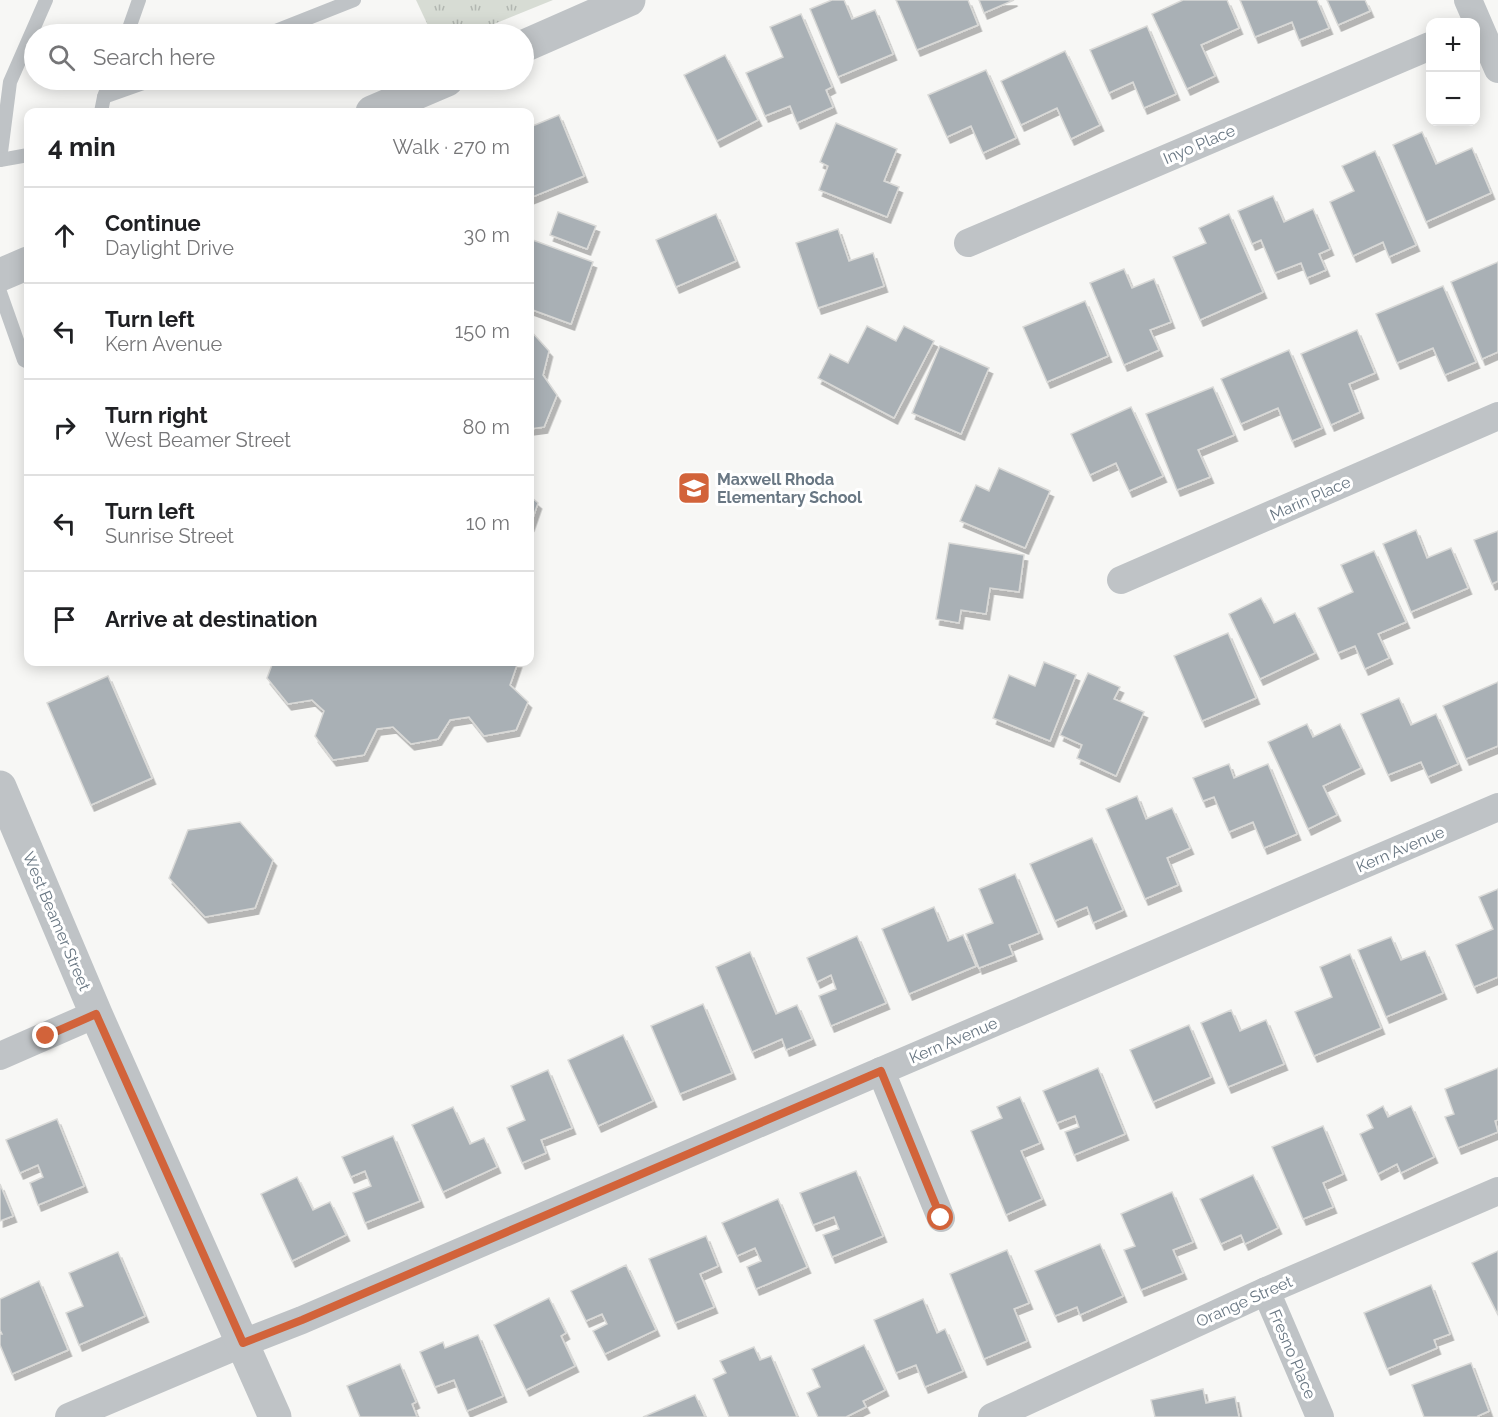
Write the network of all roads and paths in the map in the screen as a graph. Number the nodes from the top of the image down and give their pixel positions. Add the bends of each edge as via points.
1 (46, 0) edge
2 (140, 0) edge
3 (354, 0) edge
4 (629, 0) edge
5 (35, 24) edge
6 (131, 24) edge
7 (293, 24) edge
8 (1480, 31) edge
9 (534, 42) edge
10 (1426, 48) edge
11 (24, 50) edge
12 (1498, 69) edge
13 (106, 90) edge
14 (124, 90) edge
15 (424, 90) edge
16 (104, 97) junction
17 (102, 108) edge
18 (381, 108) edge
19 (24, 155) edge
20 (0, 160) edge
21 (968, 243) dead end
22 (24, 265) edge
23 (0, 275) edge
24 (0, 292) edge
25 (24, 360) edge
26 (1498, 416) edge
27 (1121, 580) dead end
28 (0, 787) edge
29 (1498, 807) edge
30 (96, 1014) junction
31 (0, 1056) edge
32 (881, 1071) junction
33 (1498, 1191) edge
34 (941, 1218) dead end
35 (1266, 1291) junction
36 (243, 1343) junction
37 (69, 1417) edge
38 (275, 1417) edge
39 (992, 1417) edge
40 (1320, 1417) edge

1 - 5 lane
2 - 6 lane
3 - 7 lane
4 - 9 street
8 - 12 street
10 - 21 street, Inyo Place
11 - 20 lane via 10,82
13 - 16 lane
14 - 16 lane
15 - 18 street
16 - 17 lane
19 - 20 lane
22 - 23 street
24 - 25 lane
26 - 27 street, Marin Place
28 - 30 street, West Beamer Street
29 - 32 street, Kern Avenue
30 - 31 street
30 - 36 street, West Beamer Street
32 - 34 street
32 - 36 street, Kern Avenue
33 - 35 street, Orange Street
35 - 39 street, Orange Street
35 - 40 street, Fresno Place
36 - 37 street, Kern Avenue
36 - 38 street, West Beamer Street

